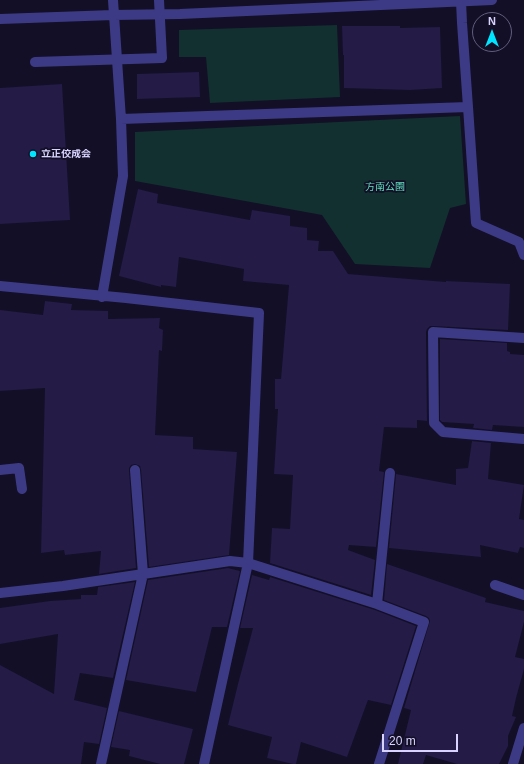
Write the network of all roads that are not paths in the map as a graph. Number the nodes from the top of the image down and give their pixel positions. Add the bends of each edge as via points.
1 (113, 0) edge
2 (159, 0) edge
3 (492, 0) edge
4 (461, 1) junction
5 (113, 15) junction
6 (0, 20) edge
7 (35, 62) dead end
8 (468, 107) junction
9 (120, 119) junction
10 (524, 255) edge
11 (0, 286) edge
12 (102, 297) junction
13 (524, 338) edge
14 (524, 439) edge
15 (0, 470) edge
16 (135, 470) dead end
17 (390, 473) dead end
18 (22, 489) dead end
19 (248, 563) junction
20 (143, 574) junction
21 (495, 585) dead end
22 (0, 593) edge
23 (524, 596) edge
24 (377, 604) junction
25 (524, 728) edge
26 (101, 764) edge
27 (204, 764) edge
28 (379, 764) edge
29 (513, 764) edge

1 - 5 street
2 - 7 street, bridge via 162,58
3 - 4 street
4 - 5 street via 195,14
4 - 8 street
5 - 6 street
5 - 9 street
8 - 9 street
8 - 10 street via 476,223 519,242
9 - 12 street via 123,176
11 - 12 street
12 - 19 street via 259,313
13 - 14 street via 433,332 434,423 443,432
15 - 18 street via 20,468
16 - 20 street
17 - 24 street
19 - 20 street via 230,561
19 - 24 street
19 - 27 street
20 - 22 street
20 - 26 street
21 - 23 street
24 - 28 street via 424,622
25 - 29 street

